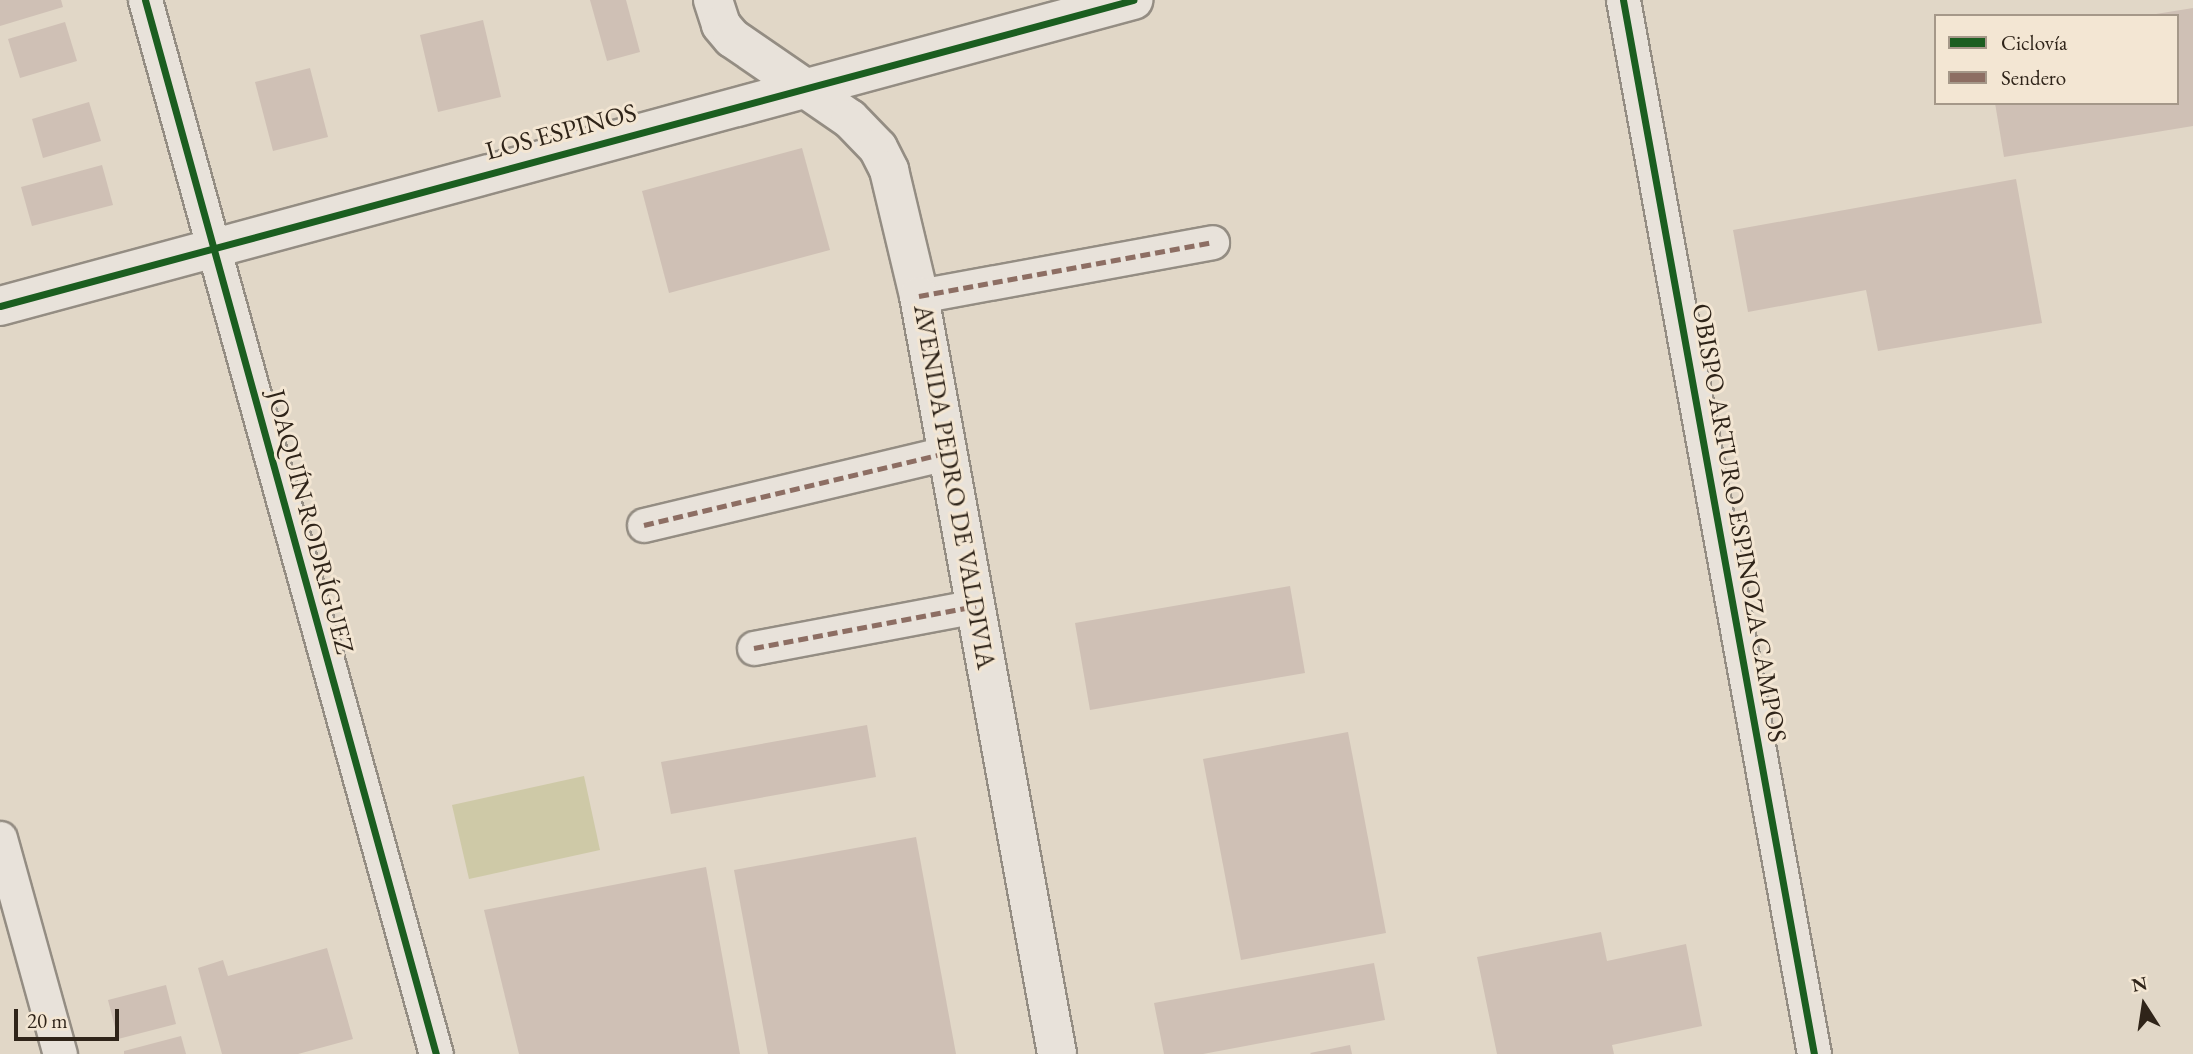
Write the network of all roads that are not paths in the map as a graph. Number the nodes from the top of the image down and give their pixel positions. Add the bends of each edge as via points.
1 (145, 0) edge
2 (713, 0) edge
3 (1133, 0) edge
4 (1623, 0) edge
5 (807, 89) junction
6 (1212, 242) dead end
7 (212, 247) junction
8 (919, 296) junction
9 (0, 306) edge
10 (947, 453) junction
11 (644, 525) dead end
12 (976, 606) junction
13 (754, 648) dead end
14 (0, 838) edge
15 (60, 1054) edge
16 (436, 1054) edge
17 (1057, 1054) edge
18 (1814, 1054) edge

1 - 7 street, JOAQUÍN RODRÍGUEZ
2 - 5 street, AVENIDA PEDRO DE VALDIVIA via 721,25 740,46
3 - 5 street, LOS ESPINOS
4 - 18 street, OBISPO ARTURO ESPINOZA CAMPOS
5 - 7 street, LOS ESPINOS
5 - 8 street, AVENIDA PEDRO DE VALDIVIA via 859,127 882,155 892,179
6 - 8 street
7 - 9 street, LOS ESPINOS
7 - 16 street, JOAQUÍN RODRÍGUEZ
8 - 10 street, AVENIDA PEDRO DE VALDIVIA
10 - 11 street
10 - 12 street, AVENIDA PEDRO DE VALDIVIA
12 - 13 street
12 - 17 street, AVENIDA PEDRO DE VALDIVIA
14 - 15 street

